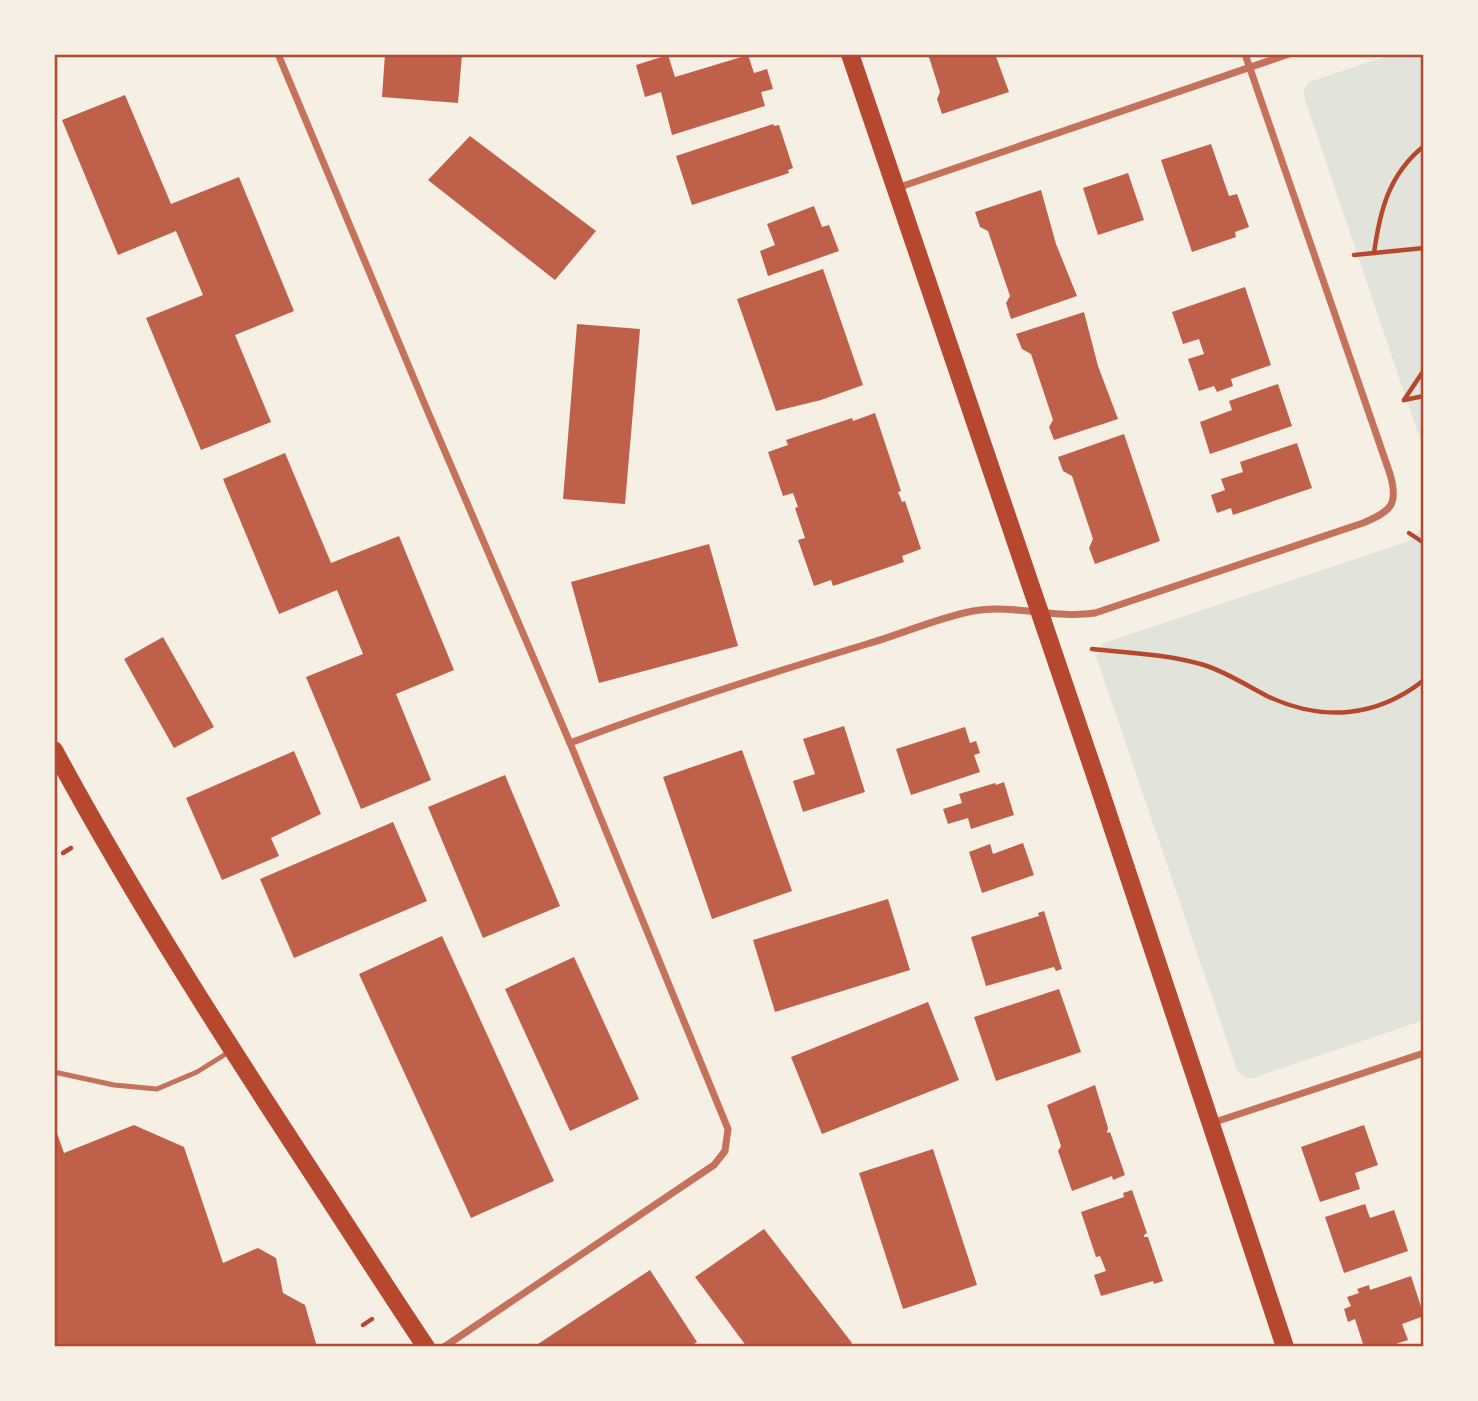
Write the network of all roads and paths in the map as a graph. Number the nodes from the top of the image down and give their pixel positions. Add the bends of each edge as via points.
1 (278, 54) edge
2 (850, 54) edge
3 (1245, 54) edge
4 (1289, 54) edge
5 (1249, 68) junction
6 (1424, 146) edge
7 (897, 188) junction
8 (1424, 248) edge
9 (1374, 253) junction
10 (1354, 255) dead end
11 (1424, 370) edge
12 (1424, 396) edge
13 (1409, 533) dead end
14 (1424, 543) edge
15 (1039, 611) junction
16 (1092, 649) dead end
17 (1424, 680) edge
18 (570, 743) junction
19 (54, 750) edge
20 (71, 848) dead end
21 (63, 853) dead end
22 (232, 1051) junction
23 (1424, 1053) edge
24 (54, 1072) edge
25 (1211, 1124) junction
26 (372, 1319) dead end
27 (363, 1325) dead end
28 (426, 1347) edge
29 (444, 1347) edge
30 (1286, 1347) edge

1 - 18 street
2 - 7 main road
3 - 5 street
4 - 5 street
5 - 7 street
5 - 15 street via 1390,474 1391,505 1363,523 1095,613
6 - 9 path via 1393,181
7 - 15 main road
8 - 9 path
9 - 10 path
11 - 12 path via 1404,400
13 - 14 path
15 - 18 street via 981,610 956,616
15 - 25 main road
16 - 17 path via 1160,655 1205,666 1291,706 1317,713 1366,710 1390,702
18 - 29 street via 723,1115 727,1144 723,1156 698,1177
19 - 22 main road via 106,846
20 - 21 path
22 - 24 lane via 156,1089
22 - 28 main road
23 - 25 street
25 - 30 main road
26 - 27 path

